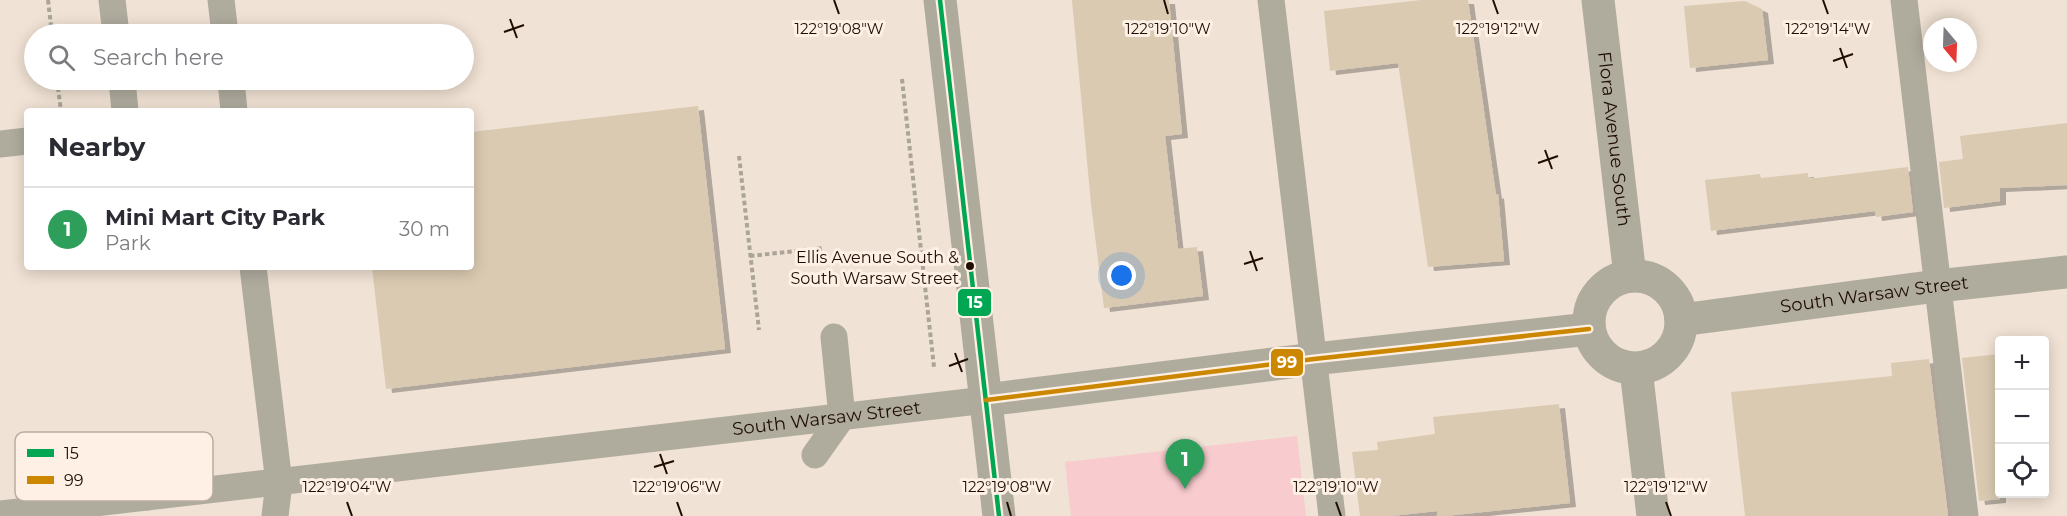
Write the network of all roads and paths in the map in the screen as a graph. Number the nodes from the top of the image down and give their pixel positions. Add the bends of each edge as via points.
1 (48, 0) edge
2 (112, 0) edge
3 (221, 0) edge
4 (940, 0) edge
5 (1271, 0) edge
6 (1598, 0) edge
7 (1904, 0) edge
8 (51, 24) edge
9 (115, 24) edge
10 (224, 24) edge
11 (902, 72) dead end
12 (58, 90) edge
13 (123, 90) edge
14 (232, 90) edge
15 (61, 108) edge
16 (125, 108) edge
17 (234, 108) edge
18 (24, 141) edge
19 (0, 144) edge
20 (739, 156) dead end
21 (823, 248) dead end
22 (750, 256) junction
23 (253, 270) edge
24 (2067, 272) edge
25 (1630, 276) junction
26 (1937, 286) junction
27 (1681, 320) junction
28 (1589, 329) junction
29 (759, 330) dead end
30 (834, 337) dead end
31 (1314, 359) junction
32 (1636, 369) junction
33 (986, 400) junction
34 (939, 405) junction
35 (843, 417) junction
36 (815, 455) dead end
37 (213, 483) edge
38 (279, 483) junction
39 (63, 501) edge
40 (0, 514) edge
41 (275, 516) edge
42 (999, 516) edge
43 (1332, 516) edge
44 (1653, 516) edge
45 (1965, 516) edge

1 - 8 path
2 - 9 lane
3 - 10 lane
4 - 33 street
5 - 31 lane
6 - 25 street, Flora Avenue South
7 - 26 lane
11 - 34 path
12 - 15 path
13 - 16 lane
14 - 17 lane
18 - 19 lane
20 - 22 path
21 - 22 path
22 - 29 path
23 - 38 lane
24 - 26 street, South Warsaw Street
25 - 27 street via 1654,279 1667,288 1676,300
25 - 28 street via 1599,292 1591,305
26 - 27 street, South Warsaw Street
26 - 45 lane
27 - 32 street via 1677,343 1668,356 1655,365
28 - 31 street, South Warsaw Street
28 - 32 street via 1598,350 1609,361
30 - 35 lane
31 - 33 street, South Warsaw Street
31 - 43 lane
32 - 44 street
33 - 34 lane, South Warsaw Street
33 - 42 street
34 - 35 lane, South Warsaw Street
35 - 36 lane
35 - 38 lane, South Warsaw Street
37 - 38 lane, South Warsaw Street
38 - 41 lane
39 - 40 lane, South Warsaw Street

